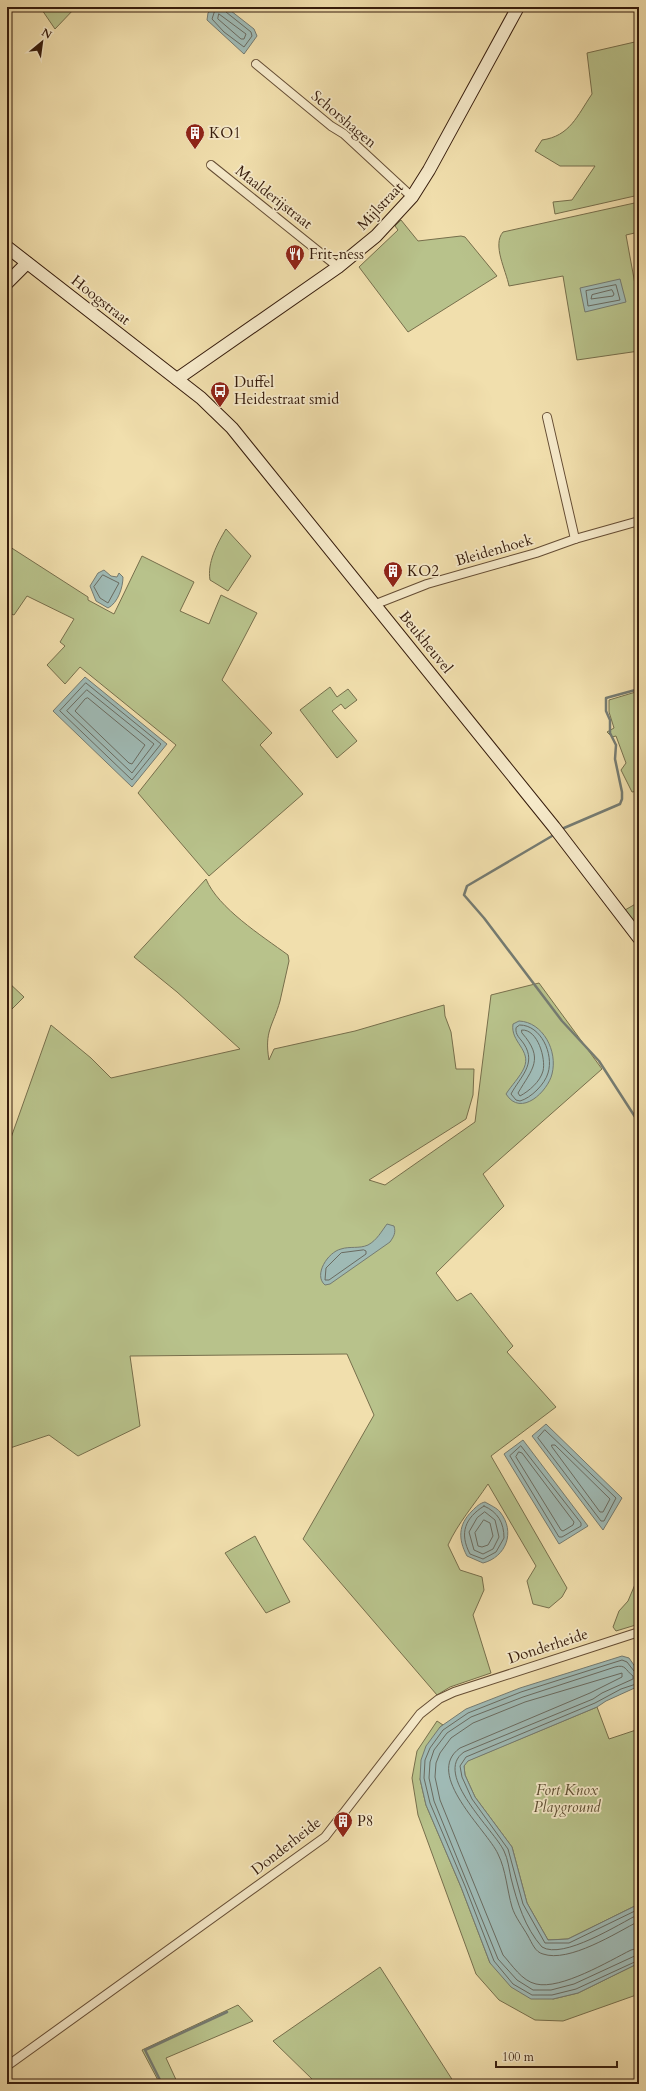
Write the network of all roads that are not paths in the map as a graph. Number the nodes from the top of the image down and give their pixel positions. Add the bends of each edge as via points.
1 (518, 7) edge
2 (256, 64) dead end
3 (211, 165) dead end
4 (412, 196) junction
5 (7, 247) edge
6 (27, 263) junction
7 (338, 267) junction
8 (7, 283) edge
9 (177, 379) junction
10 (547, 417) dead end
11 (639, 521) edge
12 (575, 539) junction
13 (376, 604) junction
14 (639, 938) edge
15 (639, 1632) edge
16 (7, 2066) edge

1 - 4 street, Mijlstraat via 429,170
2 - 4 street, Schorshagen via 344,134
3 - 7 street, Maalderijstraat
4 - 7 street, Mijlstraat via 376,236
5 - 6 street, Hoogstraat
6 - 8 street
6 - 9 street, Hoogstraat
7 - 9 street, Mijlstraat
9 - 13 street, Beukheuvel via 232,428
10 - 12 street
11 - 12 street, Bleidenhoek
12 - 13 street, Bleidenhoek via 536,553 427,584
13 - 14 street, Beukheuvel
15 - 16 street, Donderheide via 531,1666 439,1700 420,1714 325,1837

